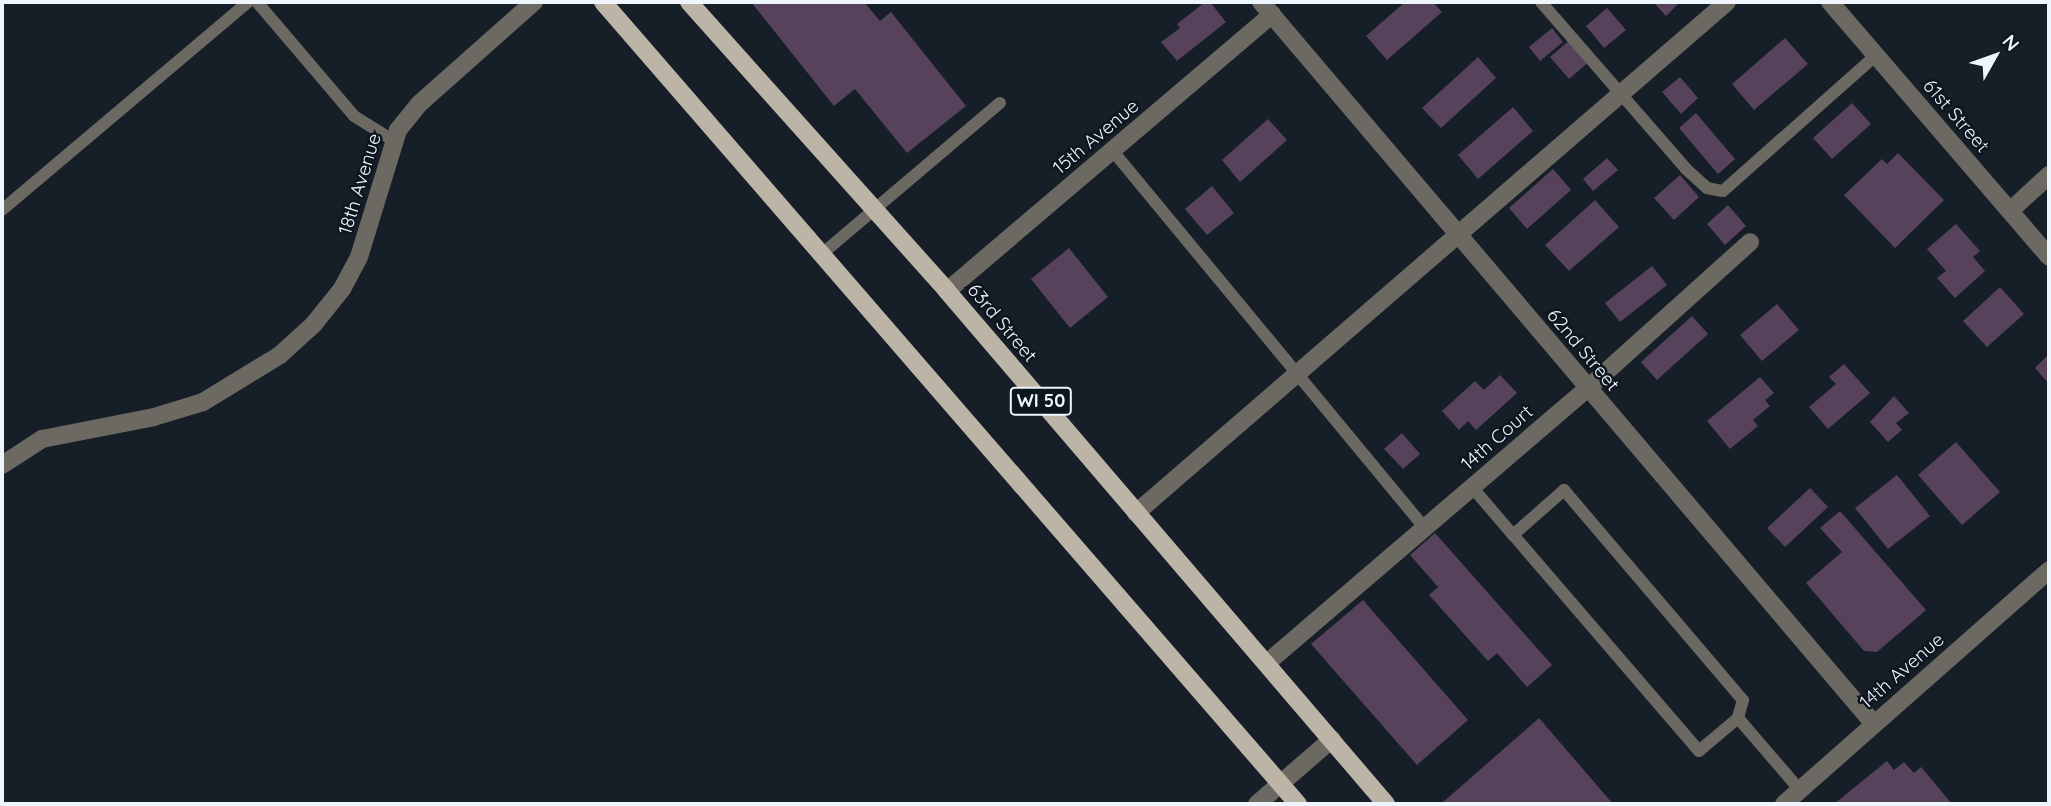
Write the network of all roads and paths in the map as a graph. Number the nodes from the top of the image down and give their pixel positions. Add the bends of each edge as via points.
1 (248, 2) edge
2 (257, 2) edge
3 (534, 2) edge
4 (603, 2) edge
5 (690, 2) edge
6 (1541, 2) edge
7 (1727, 2) edge
8 (1830, 2) edge
9 (1267, 8) edge
10 (1876, 55) junction
11 (1620, 93) junction
12 (1000, 103) dead end
13 (394, 141) junction
14 (1112, 150) junction
15 (2049, 175) edge
16 (2, 210) edge
17 (876, 211) junction
18 (2010, 211) junction
19 (1458, 234) junction
20 (1750, 242) dead end
21 (823, 253) junction
22 (2049, 257) edge
23 (947, 291) junction
24 (1296, 372) junction
25 (1588, 388) junction
26 (2, 465) edge
27 (1472, 487) junction
28 (1136, 513) junction
29 (1425, 527) junction
30 (1513, 535) junction
31 (2049, 570) edge
32 (1267, 663) junction
33 (1738, 719) junction
34 (1874, 723) junction
35 (1332, 738) junction
36 (1279, 785) junction
37 (1800, 790) junction
38 (1257, 804) edge
39 (1298, 804) edge
40 (1387, 804) edge
41 (1784, 804) edge

1 - 16 lane
2 - 13 lane via 354,116
3 - 13 street, 18th Avenue via 419,104
4 - 21 main road
5 - 17 main road, 63rd Street / WI 50
6 - 11 lane
7 - 11 street
8 - 10 street, 61st Street
9 - 14 street, 15th Avenue
9 - 19 street, 62nd Street
10 - 11 lane via 1723,191 1707,188 1686,169
10 - 18 street, 61st Street
11 - 19 street
12 - 17 lane
13 - 26 street, 18th Avenue via 359,257 335,298 280,355 204,402 42,439
14 - 23 street, 15th Avenue
14 - 24 lane
15 - 18 street
17 - 21 lane
17 - 23 main road, 63rd Street / WI 50
18 - 22 street, 61st Street
19 - 24 street
19 - 25 street, 62nd Street
20 - 25 street, 14th Court
21 - 36 main road
23 - 28 main road, 63rd Street / WI 50
24 - 28 street
24 - 29 lane
25 - 27 street, 14th Court
25 - 34 street, 62nd Street
27 - 29 street, 14th Court
27 - 30 lane
28 - 32 main road, 63rd Street / WI 50
29 - 32 street, 14th Court
30 - 33 lane via 1699,751
30 - 33 lane via 1564,490 1743,700
31 - 34 street, 14th Avenue
32 - 35 main road, 63rd Street / WI 50
33 - 37 lane
34 - 37 street, 14th Avenue
35 - 36 street
35 - 40 main road, 63rd Street / WI 50
36 - 38 street
36 - 39 main road
37 - 41 street, 14th Avenue

